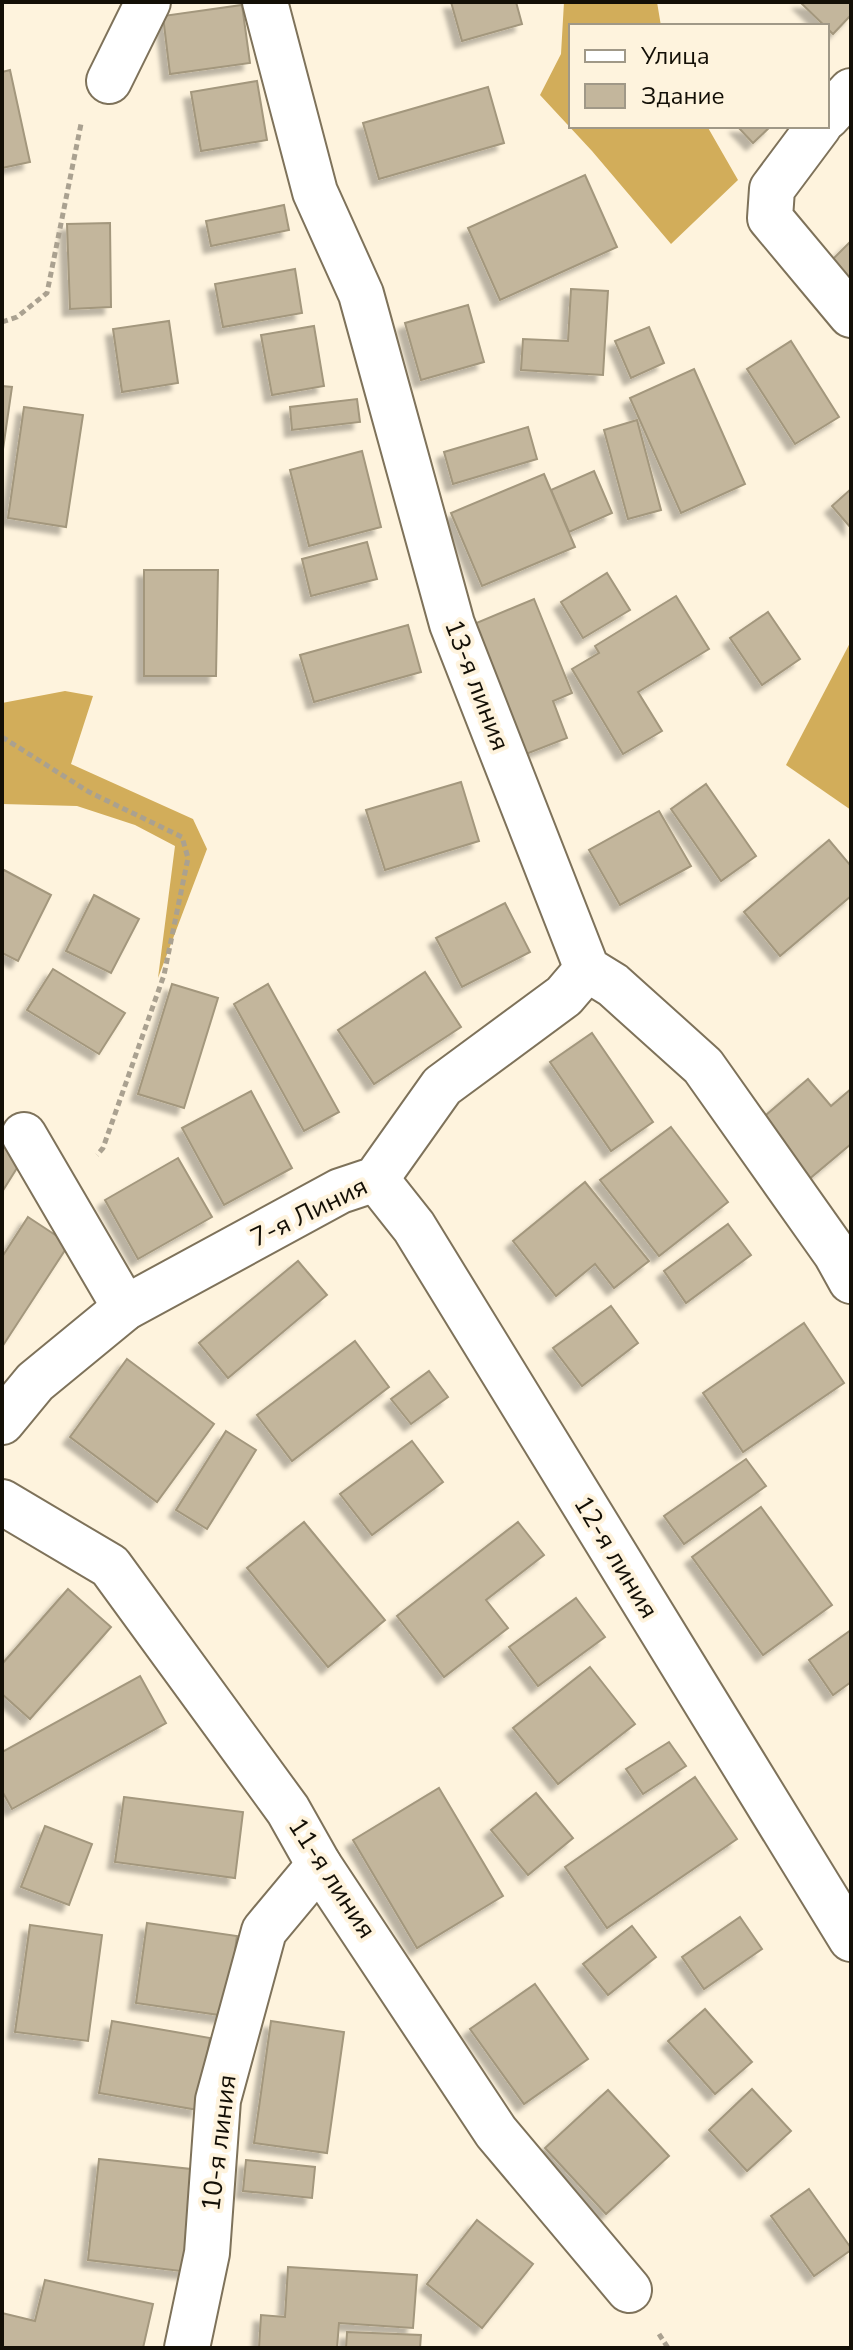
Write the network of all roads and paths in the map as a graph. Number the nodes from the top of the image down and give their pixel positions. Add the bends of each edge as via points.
1 (148, 2) edge
2 (265, 2) edge
3 (109, 81) joint
4 (851, 91) edge
5 (829, 115) edge
6 (818, 128) edge
7 (851, 315) edge
8 (2, 322) edge
9 (2, 737) edge
10 (587, 969) junction
11 (24, 1135) dead end
12 (376, 1179) junction
13 (61, 1198) junction
14 (851, 1281) edge
15 (125, 1308) junction
16 (2, 1422) edge
17 (2, 1502) edge
18 (319, 1865) junction
19 (837, 1889) edge
20 (851, 1939) edge
21 (629, 2290) dead end
22 (187, 2348) edge

1 - 3 street
2 - 10 street, 13-я линия via 315,192 361,294 452,624
3 - 8 path via 85,105 47,293
4 - 5 street
6 - 7 street via 772,189 770,218
9 - 13 path via 89,792 182,837 188,858 164,975 103,1148
10 - 12 street, 7-я Линия via 564,996 442,1086
10 - 14 street via 613,985 703,1066
11 - 13 street
12 - 15 street, 7-я Линия via 340,1191
12 - 19 street, 12-я линия via 414,1227
13 - 15 street
15 - 16 street, 7-я Линия via 35,1382
17 - 18 street, 11-я линия via 110,1566 288,1810
18 - 21 street, 11-я линия via 496,2132
18 - 22 street, 10-я линия via 264,1931 218,2100 207,2253
19 - 20 street, 12-я линия

